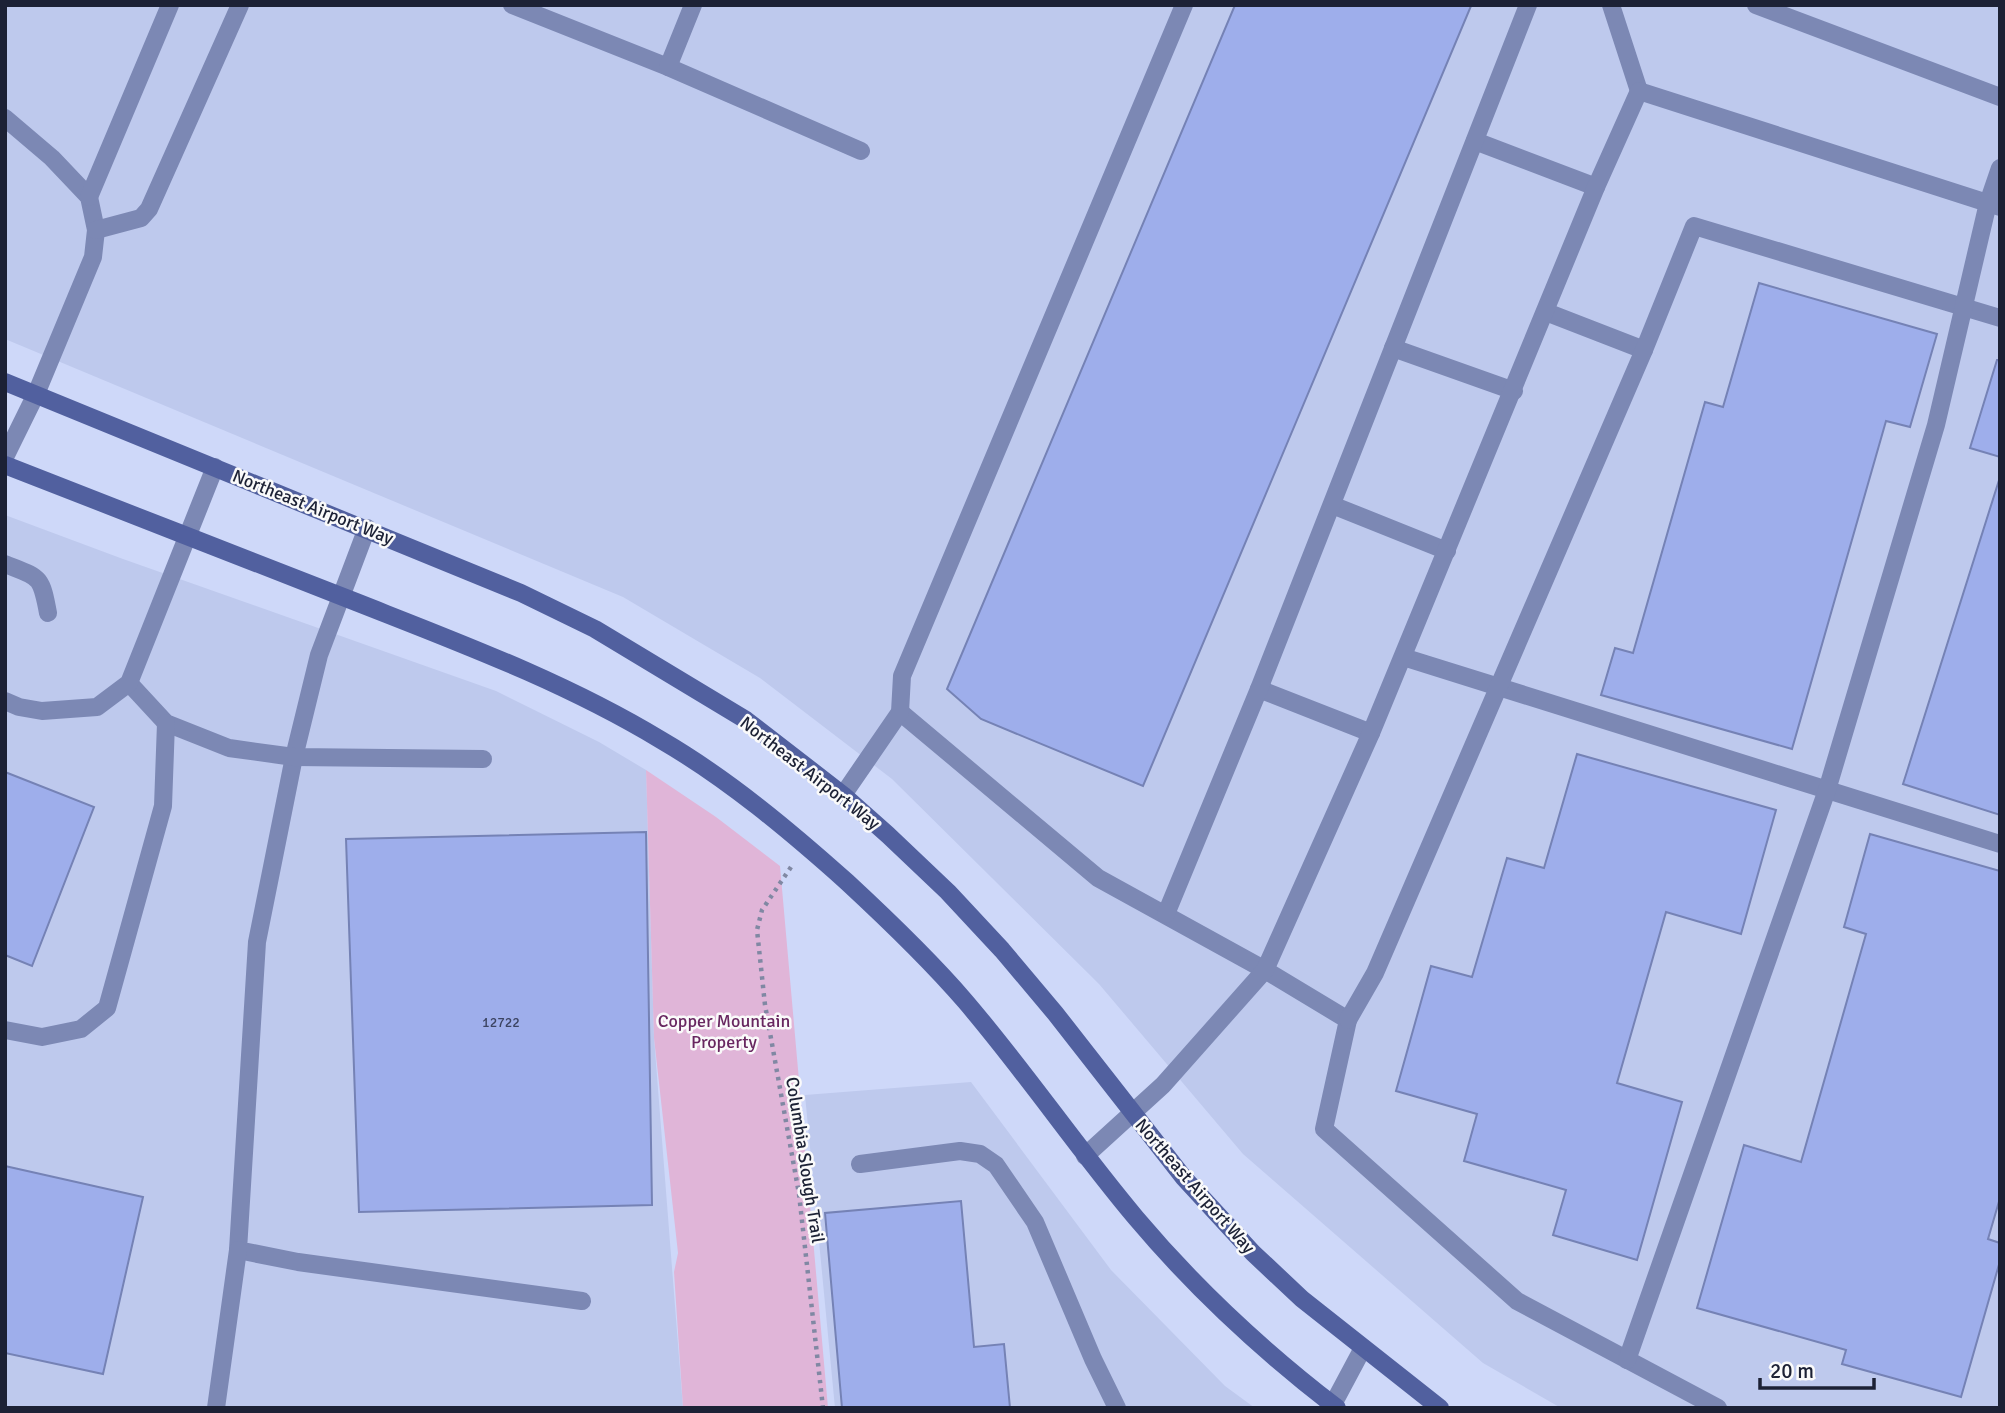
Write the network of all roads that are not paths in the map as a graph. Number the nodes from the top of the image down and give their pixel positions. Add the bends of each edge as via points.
1 (170, 5) edge
2 (240, 5) edge
3 (512, 5) edge
4 (693, 5) edge
5 (1184, 5) edge
6 (1528, 5) edge
7 (1611, 5) edge
8 (1756, 5) edge
9 (668, 67) junction
10 (1639, 91) junction
11 (2000, 97) edge
12 (5, 118) edge
13 (1475, 141) junction
14 (861, 151) dead end
15 (2000, 168) edge
16 (1596, 187) junction
17 (89, 197) junction
18 (1994, 205) edge
19 (96, 230) junction
20 (1964, 306) junction
21 (1546, 312) junction
22 (2000, 318) edge
23 (1393, 348) junction
24 (1644, 350) junction
25 (5, 382) edge
26 (1514, 391) junction
27 (36, 394) junction
28 (5, 457) edge
29 (5, 465) edge
30 (215, 467) junction
31 (1332, 505) junction
32 (366, 528) junction
33 (186, 536) junction
34 (1447, 551) junction
35 (5, 564) edge
36 (341, 596) junction
37 (48, 613) dead end
38 (1403, 657) junction
39 (129, 684) junction
40 (1498, 687) junction
41 (1259, 689) junction
42 (5, 701) edge
43 (900, 712) junction
44 (166, 723) junction
45 (1371, 733) junction
46 (294, 757) junction
47 (483, 759) dead end
48 (1827, 790) junction
49 (843, 795) junction
50 (2000, 844) edge
51 (1166, 914) junction
52 (1265, 970) junction
53 (1348, 1020) junction
54 (5, 1030) edge
55 (1132, 1114) junction
56 (1086, 1156) junction
57 (860, 1164) dead end
58 (238, 1250) junction
59 (582, 1301) dead end
60 (1363, 1348) junction
61 (1627, 1360) junction
62 (1333, 1407) edge
63 (216, 1408) edge
64 (1117, 1408) edge
65 (1440, 1408) edge
66 (1718, 1408) edge

1 - 17 lane
2 - 19 lane via 149,209 141,218
3 - 9 lane
4 - 9 lane
5 - 43 lane via 902,676
6 - 13 lane
7 - 10 lane
8 - 11 lane
9 - 14 lane
10 - 16 lane
10 - 18 lane
12 - 17 lane
13 - 16 lane
13 - 23 lane
15 - 18 lane
16 - 21 lane
17 - 19 lane
18 - 20 lane
19 - 27 lane via 93,257
20 - 22 lane
20 - 24 lane via 1694,226
20 - 48 lane via 1936,425
21 - 24 lane
21 - 26 lane
23 - 26 lane
23 - 31 lane
24 - 40 lane
25 - 27 main road, Northeast Airport Way
26 - 34 lane
27 - 28 lane
27 - 30 main road, Northeast Airport Way
29 - 33 main road
30 - 32 main road, Northeast Airport Way
30 - 33 lane
31 - 34 lane
31 - 41 lane
32 - 36 lane
32 - 49 main road, Northeast Airport Way via 595,629 746,720
33 - 36 main road
33 - 39 lane
34 - 38 lane
35 - 37 lane via 40,580
36 - 46 lane via 319,655
36 - 56 main road via 491,654 594,702 663,741 776,821 903,935 964,999
38 - 40 lane
38 - 45 lane
39 - 42 lane via 97,707 42,711
39 - 44 lane
40 - 48 lane
40 - 53 lane via 1375,973
41 - 45 lane
41 - 51 lane
43 - 49 lane
43 - 51 lane via 1098,878
44 - 46 lane via 229,748
44 - 54 lane via 163,806 107,1008 81,1030 42,1037
45 - 52 lane
46 - 47 lane
46 - 58 lane via 257,942
48 - 50 lane
48 - 61 lane
49 - 55 main road, Northeast Airport Way via 1002,950
51 - 52 lane
52 - 53 lane
52 - 55 lane
53 - 61 lane via 1324,1129 1517,1301
55 - 56 lane
55 - 60 main road, Northeast Airport Way via 1252,1253
56 - 62 main road via 1196,1284 1254,1341
57 - 64 lane via 960,1151 980,1154 996,1165 1035,1222
58 - 59 lane
58 - 63 lane
60 - 62 lane
60 - 65 main road, Northeast Airport Way
61 - 66 lane

